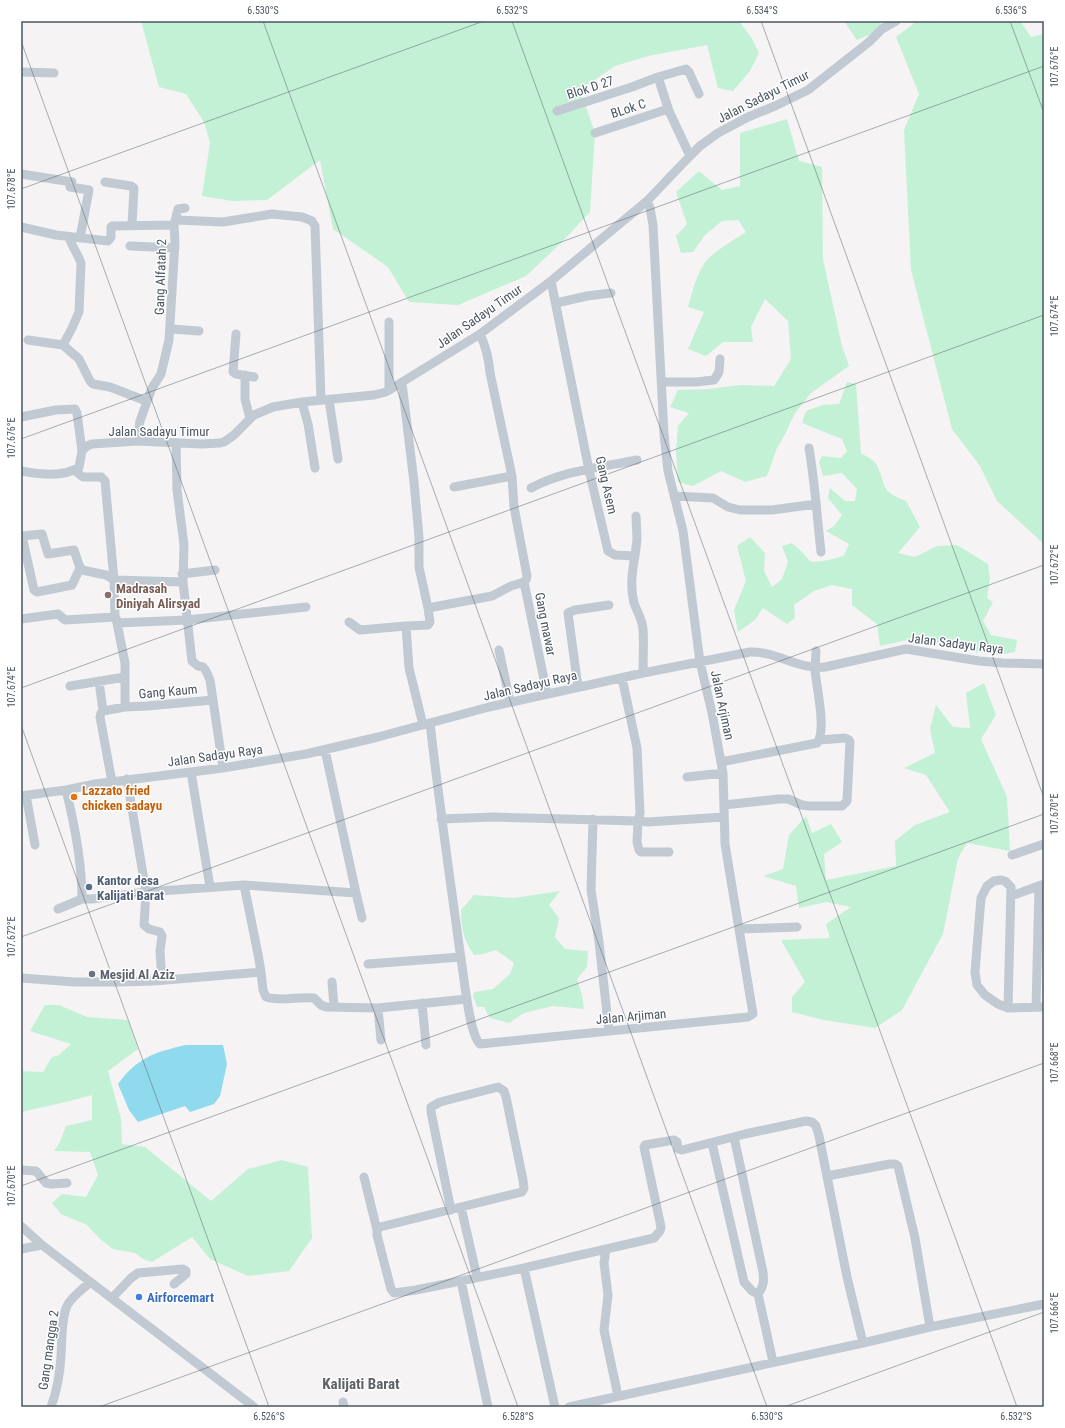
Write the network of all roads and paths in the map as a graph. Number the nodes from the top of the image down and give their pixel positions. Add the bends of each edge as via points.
1 (896, 21) edge
2 (21, 72) edge
3 (54, 73) dead end
4 (658, 77) junction
5 (699, 94) dead end
6 (668, 109) junction
7 (557, 111) dead end
8 (595, 133) dead end
9 (690, 156) junction
10 (21, 174) edge
11 (105, 182) dead end
12 (647, 201) junction
13 (185, 208) dead end
14 (175, 223) junction
15 (132, 225) junction
16 (21, 227) edge
17 (69, 237) junction
18 (80, 238) junction
19 (130, 246) dead end
20 (174, 248) junction
21 (551, 281) junction
22 (611, 292) dead end
23 (556, 303) junction
24 (389, 322) dead end
25 (171, 329) junction
26 (199, 331) dead end
27 (236, 334) dead end
28 (480, 334) junction
29 (28, 340) dead end
30 (63, 345) junction
31 (720, 359) dead end
32 (245, 375) junction
33 (254, 377) dead end
34 (662, 382) junction
35 (402, 383) junction
36 (390, 390) junction
37 (325, 400) junction
38 (146, 401) junction
39 (302, 402) junction
40 (21, 417) edge
41 (250, 419) junction
42 (137, 441) junction
43 (176, 443) junction
44 (809, 448) dead end
45 (82, 451) junction
46 (338, 459) dead end
47 (637, 460) dead end
48 (315, 468) dead end
49 (74, 470) junction
50 (589, 470) junction
51 (21, 471) edge
52 (512, 476) junction
53 (454, 487) dead end
54 (531, 488) dead end
55 (675, 496) junction
56 (816, 504) junction
57 (636, 516) dead end
58 (821, 552) dead end
59 (636, 556) junction
60 (80, 568) junction
61 (215, 570) dead end
62 (182, 578) junction
63 (114, 580) junction
64 (524, 582) junction
65 (609, 605) dead end
66 (306, 608) dead end
67 (428, 608) junction
68 (21, 619) edge
69 (116, 620) junction
70 (187, 620) junction
71 (349, 622) dead end
72 (406, 626) junction
73 (499, 650) dead end
74 (816, 651) dead end
75 (700, 662) junction
76 (1044, 664) edge
77 (815, 668) junction
78 (643, 673) junction
79 (125, 677) junction
80 (622, 678) junction
81 (99, 681) junction
82 (70, 686) dead end
83 (578, 687) junction
84 (547, 694) junction
85 (213, 700) junction
86 (510, 702) junction
87 (125, 707) junction
88 (103, 711) junction
89 (427, 724) junction
90 (820, 740) junction
91 (325, 750) junction
92 (721, 762) junction
93 (223, 768) junction
94 (191, 772) junction
95 (723, 773) junction
96 (687, 777) dead end
97 (127, 780) junction
98 (112, 782) junction
99 (66, 790) junction
100 (24, 796) edge
101 (724, 805) junction
102 (724, 817) junction
103 (442, 819) junction
104 (593, 819) junction
105 (638, 821) junction
106 (1044, 844) edge
107 (36, 845) dead end
108 (669, 852) dead end
109 (1012, 855) dead end
110 (244, 885) junction
111 (1042, 885) edge
112 (210, 887) junction
113 (146, 892) junction
114 (356, 893) junction
115 (1011, 896) junction
116 (82, 899) junction
117 (58, 909) dead end
118 (362, 918) dead end
119 (797, 927) dead end
120 (739, 929) junction
121 (461, 957) junction
122 (368, 964) dead end
123 (261, 972) junction
124 (21, 978) edge
125 (162, 980) junction
126 (332, 982) dead end
127 (467, 999) junction
128 (422, 1003) junction
129 (334, 1007) junction
130 (1040, 1007) edge
131 (378, 1008) junction
132 (1008, 1008) junction
133 (609, 1030) junction
134 (381, 1040) dead end
135 (426, 1045) dead end
136 (734, 1138) junction
137 (712, 1143) junction
138 (21, 1170) edge
139 (827, 1176) junction
140 (364, 1177) dead end
141 (67, 1184) dead end
142 (461, 1207) junction
143 (451, 1210) junction
144 (21, 1226) edge
145 (377, 1230) junction
146 (42, 1245) junction
147 (21, 1249) edge
148 (606, 1249) junction
149 (524, 1268) junction
150 (477, 1277) junction
151 (460, 1281) junction
152 (90, 1282) junction
153 (174, 1284) dead end
154 (758, 1294) junction
155 (112, 1298) junction
156 (1044, 1304) edge
157 (930, 1327) junction
158 (863, 1343) junction
159 (773, 1362) junction
160 (618, 1396) junction
161 (51, 1407) edge
162 (254, 1407) edge
163 (488, 1407) edge
164 (555, 1407) edge
165 (569, 1407) edge

1 - 9 street, Jalan Sadayu Timur via 882,29 808,90 732,125 700,146
2 - 3 street
4 - 5 street, Blok D 27 via 684,69 689,72
4 - 6 street
4 - 7 street, Blok D 27
6 - 8 street, BLok C
6 - 9 street
9 - 12 street, Jalan Sadayu Timur
10 - 18 street via 72,182 70,187 89,190
11 - 15 street via 134,188
12 - 21 street, Jalan Sadayu Timur
12 - 34 street, Jalan Arjiman via 653,225
13 - 14 street via 178,209
14 - 15 street, Gang Alfatah 2
14 - 20 street, Gang Alfatah 2
14 - 37 street via 224,222 272,214 302,217 312,221 315,226
15 - 18 street, Gang Alfatah 2 via 110,227 111,237 108,241
16 - 17 street, Gang Alfatah 2
17 - 18 street, Gang Alfatah 2
17 - 30 street via 81,263 79,312
19 - 20 street
20 - 25 street, Gang Alfatah 2
21 - 23 street, Gang Asem
21 - 28 street, Jalan Sadayu Timur
22 - 23 street
23 - 50 street, Gang Asem
24 - 36 street
25 - 26 street
25 - 38 street, Gang Alfatah 2 via 161,374
27 - 32 street via 232,370 234,373
28 - 35 street, Jalan Sadayu Timur
28 - 52 street, Gang mawar via 489,356 490,373
29 - 30 street
30 - 38 street via 78,358 93,384 110,387
31 - 34 street via 719,372 714,380
32 - 33 street
32 - 41 street via 245,399
34 - 55 street, Jalan Arjiman via 668,471
35 - 36 street, Jalan Sadayu Timur
35 - 67 street via 419,536 419,567
36 - 37 street, Jalan Sadayu Timur via 374,395
37 - 39 street, Jalan Sadayu Timur
37 - 46 street
38 - 42 street, Gang Alfatah 2
39 - 41 street, Jalan Sadayu Timur via 260,411
39 - 48 street
40 - 45 street via 74,409 77,413
41 - 43 street, Jalan Sadayu Timur via 224,442
42 - 43 street, Jalan Sadayu Timur
42 - 45 street, Jalan Sadayu Timur via 92,444
43 - 62 street via 177,490 184,546
44 - 56 street
45 - 49 street via 79,467
47 - 50 street
49 - 51 street via 44,474
49 - 63 street, Gang Kaum via 83,477 105,480
50 - 54 street via 555,478
50 - 59 street, Gang Asem via 608,551 615,555
52 - 53 street
52 - 64 street, Gang mawar via 514,507 527,576
55 - 56 street via 712,498 740,510 772,510
55 - 75 street, Jalan Arjiman via 683,531
56 - 58 street
57 - 59 street
59 - 78 street via 632,586 634,604 641,616 643,629
60 - 60 street via 74,550 49,555 43,534 22,536 34,590 37,592 72,585
60 - 63 street via 106,575
61 - 62 street
62 - 63 street
62 - 70 street
63 - 69 street, Gang Kaum
64 - 67 street via 492,596
64 - 84 street, Gang mawar
65 - 83 street via 568,613
66 - 70 street
67 - 72 street via 428,625
68 - 69 street via 58,614 65,620
69 - 70 street
69 - 79 street, Gang Kaum via 125,663
70 - 85 street via 192,661 204,667 210,680
71 - 72 street via 360,630
72 - 89 street, Jalan Arjiman via 409,668
73 - 86 street
74 - 77 street
75 - 77 street, Jalan Sadayu Raya via 756,652
75 - 78 street, Jalan Sadayu Raya
75 - 92 street, Jalan Arjiman
76 - 77 street, Jalan Sadayu Raya via 1003,663 906,649
77 - 90 street via 821,717
78 - 80 street, Jalan Sadayu Raya
79 - 81 street
79 - 87 street, Gang Kaum
80 - 83 street, Jalan Sadayu Raya
80 - 105 street via 637,748 640,812
81 - 82 street
81 - 88 street
83 - 84 street, Jalan Sadayu Raya
84 - 86 street, Jalan Sadayu Raya
85 - 87 street, Gang Kaum
85 - 93 street
86 - 89 street, Jalan Sadayu Raya
87 - 88 street, Gang Kaum
88 - 98 street via 100,717
89 - 91 street, Jalan Sadayu Raya
89 - 103 street, Jalan Arjiman
90 - 92 street via 814,745
90 - 101 street via 845,738 850,742 847,801 842,806 810,806 785,799
91 - 93 street, Jalan Sadayu Raya
91 - 114 street
92 - 95 street, Jalan Arjiman
93 - 94 street, Jalan Sadayu Raya
94 - 97 street, Jalan Sadayu Raya
94 - 112 street
95 - 96 street
95 - 101 street, Jalan Arjiman
97 - 98 street, Jalan Sadayu Raya
97 - 113 street
98 - 99 street, Jalan Sadayu Raya
99 - 100 street, Jalan Sadayu Raya
99 - 116 street via 76,840
100 - 107 street
101 - 102 street, Jalan Arjiman
102 - 105 street
102 - 120 street, Jalan Arjiman via 725,844
103 - 104 street
103 - 121 street, Jalan Arjiman
104 - 105 street
104 - 133 street via 591,890
105 - 108 street via 637,842 641,852
106 - 109 street
110 - 112 street
110 - 114 street
110 - 123 street
111 - 115 street
111 - 130 street
112 - 113 street
113 - 116 street
113 - 125 street via 144,925 148,929 160,932 162,936
114 - 118 street
115 - 132 street
115 - 132 street via 1011,887 1001,880 987,886 981,898 975,972 977,985 985,995
116 - 117 street
119 - 120 street
120 - 133 street, Jalan Arjiman via 753,1010 751,1016 692,1024
121 - 122 street
121 - 127 street, Jalan Arjiman
123 - 125 street
123 - 129 street via 266,997 286,1000 314,998 323,1006
124 - 125 street via 76,982
126 - 129 street
127 - 128 street
127 - 133 street, Jalan Arjiman via 475,1038 480,1044
128 - 131 street
128 - 135 street
129 - 131 street
130 - 132 street
131 - 134 street
136 - 137 street
136 - 139 street via 806,1121 812,1122 819,1136
136 - 154 street via 763,1272 764,1281
137 - 148 street via 682,1150 679,1150 674,1140 644,1146 660,1231 654,1238
137 - 154 street via 744,1282
138 - 141 street via 36,1171 44,1182 49,1184
139 - 157 street via 890,1164 898,1166 915,1238
139 - 158 street
140 - 145 street
142 - 143 street
142 - 143 street via 517,1194 524,1188 506,1097 504,1091 498,1087 440,1102 431,1107
142 - 150 street
143 - 145 street via 380,1227
144 - 146 street
145 - 151 street via 391,1289 394,1292
146 - 147 street
146 - 152 street
148 - 149 street
148 - 160 street via 604,1263 608,1295 604,1330
149 - 150 street
149 - 164 street
150 - 151 street
151 - 163 street
152 - 155 street
152 - 161 street, Gang mangga 2 via 66,1308 58,1380
153 - 155 street via 186,1274 186,1271 183,1269 138,1273
154 - 159 street
155 - 162 street
156 - 157 street
157 - 158 street
158 - 159 street
159 - 160 street
160 - 165 street

